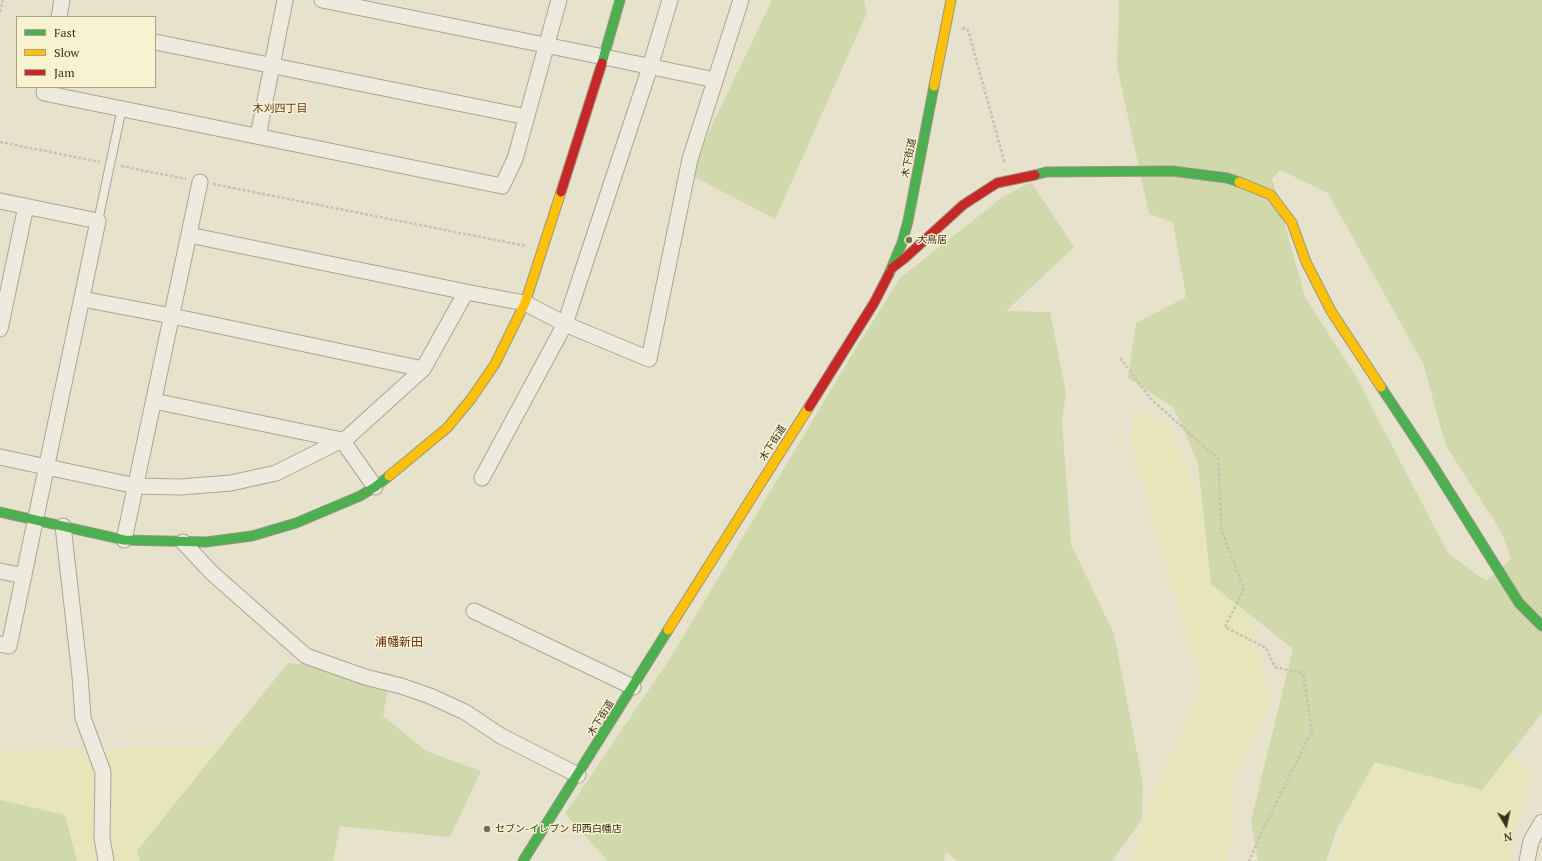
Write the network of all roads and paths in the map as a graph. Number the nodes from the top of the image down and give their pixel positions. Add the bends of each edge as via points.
1 (3, 0) edge
2 (62, 0) edge
3 (285, 0) edge
4 (322, 0) edge
5 (559, 0) edge
6 (620, 0) edge
7 (670, 0) edge
8 (741, 0) edge
9 (751, 0) edge
10 (951, 0) edge
11 (0, 12) edge
12 (59, 16) edge
13 (946, 22) junction
14 (156, 42) edge
15 (547, 45) junction
16 (604, 57) junction
17 (271, 65) junction
18 (650, 67) junction
19 (715, 80) junction
20 (45, 88) edge
21 (122, 108) junction
22 (526, 117) junction
23 (258, 136) junction
24 (0, 142) edge
25 (695, 143) junction
26 (110, 164) junction
27 (1009, 180) junction
28 (200, 182) junction
29 (0, 201) edge
30 (26, 206) junction
31 (98, 221) junction
32 (189, 235) junction
33 (542, 249) junction
34 (892, 268) junction
35 (466, 292) junction
36 (82, 299) junction
37 (525, 303) junction
38 (172, 316) junction
39 (565, 324) junction
40 (0, 329) edge
41 (1120, 358) dead end
42 (423, 369) junction
43 (154, 401) junction
44 (342, 440) junction
45 (0, 457) edge
46 (46, 467) junction
47 (482, 478) dead end
48 (136, 486) junction
49 (375, 487) junction
50 (0, 512) edge
51 (36, 520) junction
52 (63, 526) junction
53 (124, 540) junction
54 (183, 542) junction
55 (0, 571) edge
56 (24, 576) junction
57 (474, 611) dead end
58 (1542, 626) edge
59 (0, 644) edge
60 (632, 687) junction
61 (578, 775) junction
62 (1542, 822) edge
63 (106, 861) edge
64 (523, 861) edge
65 (1249, 861) edge
66 (1527, 861) edge

1 - 11 path
2 - 12 street
3 - 17 street
4 - 15 street
5 - 15 street
6 - 16 street
7 - 18 street
8 - 19 street
9 - 25 street via 703,139
10 - 13 street, 木下街道
13 - 27 path via 968,30
13 - 34 street, 木下街道 via 908,221 903,243
14 - 17 street
15 - 16 street
15 - 22 street
16 - 18 street
16 - 33 street
17 - 22 street
17 - 23 street
18 - 19 street
18 - 39 street
19 - 25 street
20 - 21 street via 44,93
21 - 23 street
21 - 26 lane
22 - 23 street via 515,159 502,186
24 - 26 path
25 - 39 street via 649,359
26 - 28 path
26 - 31 lane
27 - 34 street via 997,182 963,205
27 - 58 street via 1046,172 1172,171 1227,178 1271,195 1292,223 1306,262 1331,311 1430,461 1519,603
28 - 32 street
28 - 33 path
29 - 30 street
30 - 31 street
30 - 40 street
31 - 36 street
32 - 35 street
32 - 38 street
33 - 37 street
34 - 60 street, 木下街道 via 874,303
35 - 37 street
35 - 42 street
36 - 38 street
36 - 46 street
37 - 39 street
37 - 49 street via 495,364 471,399 442,432
38 - 42 street
38 - 43 street
39 - 47 street
41 - 65 path via 1151,399 1218,460 1222,532 1244,588 1225,627 1266,648 1275,667 1303,673 1312,731
42 - 44 street
43 - 44 street
43 - 48 street
44 - 48 street via 276,474 231,483 180,487
44 - 49 street
45 - 46 street
46 - 48 street
46 - 51 street
48 - 53 street
49 - 54 street via 296,524 252,536
50 - 51 street
51 - 52 street
51 - 56 street
52 - 53 street
52 - 63 street via 83,718 103,772 102,838
53 - 54 street
54 - 61 street via 212,573 306,656 430,696
55 - 56 street
56 - 59 street via 9,646
57 - 60 street
60 - 61 street, 木下街道
61 - 64 street, 木下街道
62 - 66 street via 1531,841

